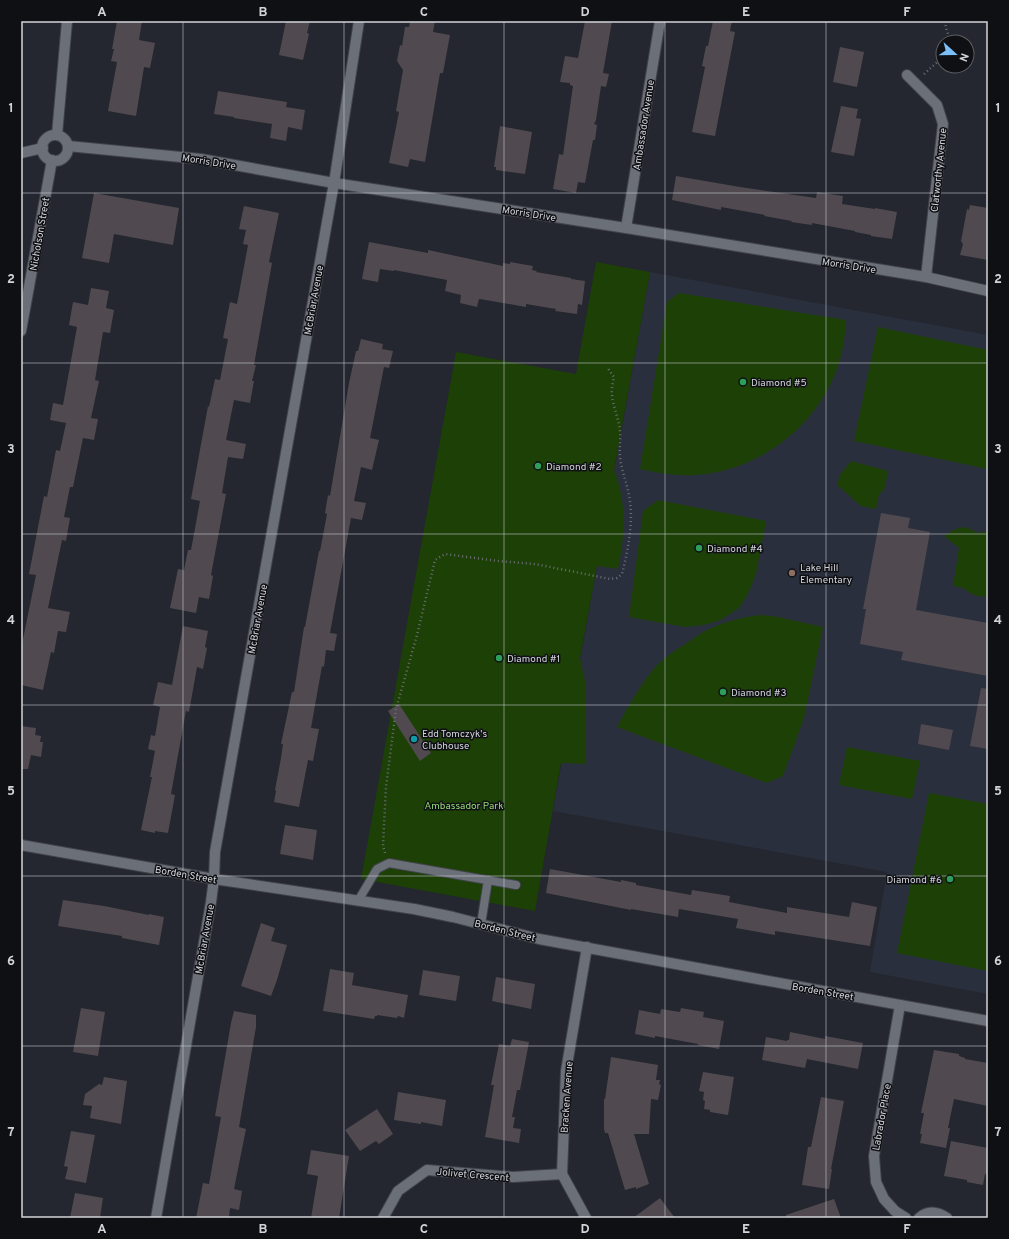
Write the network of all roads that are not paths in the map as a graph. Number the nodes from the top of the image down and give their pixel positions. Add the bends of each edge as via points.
1 (68, 21) edge
2 (359, 21) edge
3 (660, 21) edge
4 (907, 75) dead end
5 (57, 135) junction
6 (68, 146) junction
7 (43, 148) junction
8 (21, 153) edge
9 (52, 160) junction
10 (334, 183) junction
11 (626, 228) junction
12 (926, 278) junction
13 (988, 291) edge
14 (21, 331) edge
15 (21, 846) edge
16 (214, 879) junction
17 (488, 880) junction
18 (516, 885) dead end
19 (358, 901) junction
20 (481, 924) junction
21 (587, 947) junction
22 (900, 1005) junction
23 (988, 1021) edge
24 (562, 1174) junction
25 (156, 1218) edge
26 (383, 1218) edge
27 (586, 1218) edge
28 (906, 1218) edge
29 (919, 1218) edge
30 (947, 1218) edge

1 - 5 street
2 - 10 street, McBriar Avenue
3 - 11 street, Ambassador Avenue
4 - 12 street, Clatworthy Avenue via 937,105 943,124
5 - 6 street via 65,139
5 - 7 street via 47,138
6 - 9 street via 64,158
6 - 10 street, Morris Drive via 201,159
7 - 8 street
7 - 9 street via 45,155
9 - 14 street, Nicholson Street
10 - 11 street, Morris Drive
10 - 16 street, McBriar Avenue via 215,852
11 - 12 street, Morris Drive
12 - 13 street, Morris Drive
15 - 16 street, Borden Street
16 - 19 street, Borden Street
16 - 25 street, McBriar Avenue
17 - 18 lane
17 - 19 lane via 389,863 377,869
17 - 20 lane
19 - 20 street, Borden Street via 414,909
20 - 21 street, Borden Street via 539,939
21 - 22 street, Borden Street
21 - 24 street, Bracken Avenue via 566,1072
22 - 23 street, Borden Street
22 - 28 street, Labrador Place via 874,1156 876,1182 884,1199
24 - 26 street, Jolivet Crescent via 513,1177 427,1170 398,1191
24 - 27 street
29 - 30 street via 930,1212

